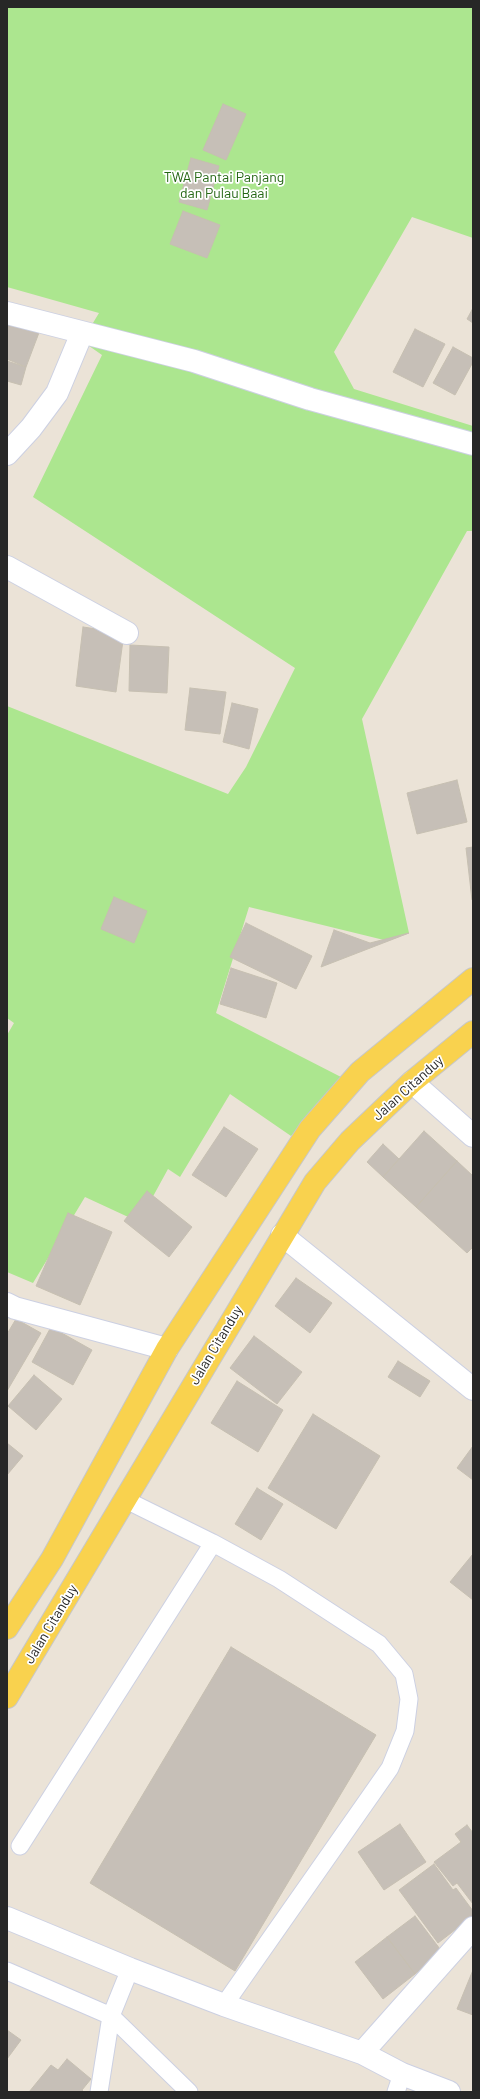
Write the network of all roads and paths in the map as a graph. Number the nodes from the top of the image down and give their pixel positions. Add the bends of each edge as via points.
1 (7, 313) edge
2 (82, 333) junction
3 (473, 444) edge
4 (7, 454) edge
5 (7, 567) edge
6 (127, 633) dead end
7 (473, 979) edge
8 (473, 1032) edge
9 (412, 1082) junction
10 (473, 1136) edge
11 (282, 1235) junction
12 (7, 1304) edge
13 (167, 1349) junction
14 (473, 1389) edge
15 (124, 1499) junction
16 (213, 1543) junction
17 (7, 1628) edge
18 (7, 1697) edge
19 (20, 1846) dead end
20 (7, 1918) edge
21 (473, 1928) edge
22 (130, 1969) junction
23 (7, 1971) edge
24 (224, 2005) junction
25 (111, 2016) junction
26 (362, 2053) junction
27 (399, 2083) edge
28 (99, 2092) edge
29 (189, 2092) edge
30 (449, 2092) edge

1 - 2 street
2 - 3 street via 194,360 310,399
2 - 4 street via 57,393 31,428
5 - 6 street
7 - 13 main road via 360,1072 310,1129
8 - 9 main road, Jalan Citanduy
9 - 10 street
9 - 11 main road, Jalan Citanduy via 350,1141 314,1182
11 - 14 street
11 - 15 main road, Jalan Citanduy
12 - 13 street
13 - 17 main road via 52,1559
15 - 16 lane
15 - 18 main road, Jalan Citanduy
16 - 19 lane
16 - 24 lane via 279,1579 379,1644 404,1674 409,1699 405,1731 390,1768
20 - 22 street
21 - 26 street
22 - 24 street
22 - 25 lane
23 - 25 lane
24 - 26 street
25 - 28 lane
25 - 29 lane
26 - 27 street
27 - 30 street

